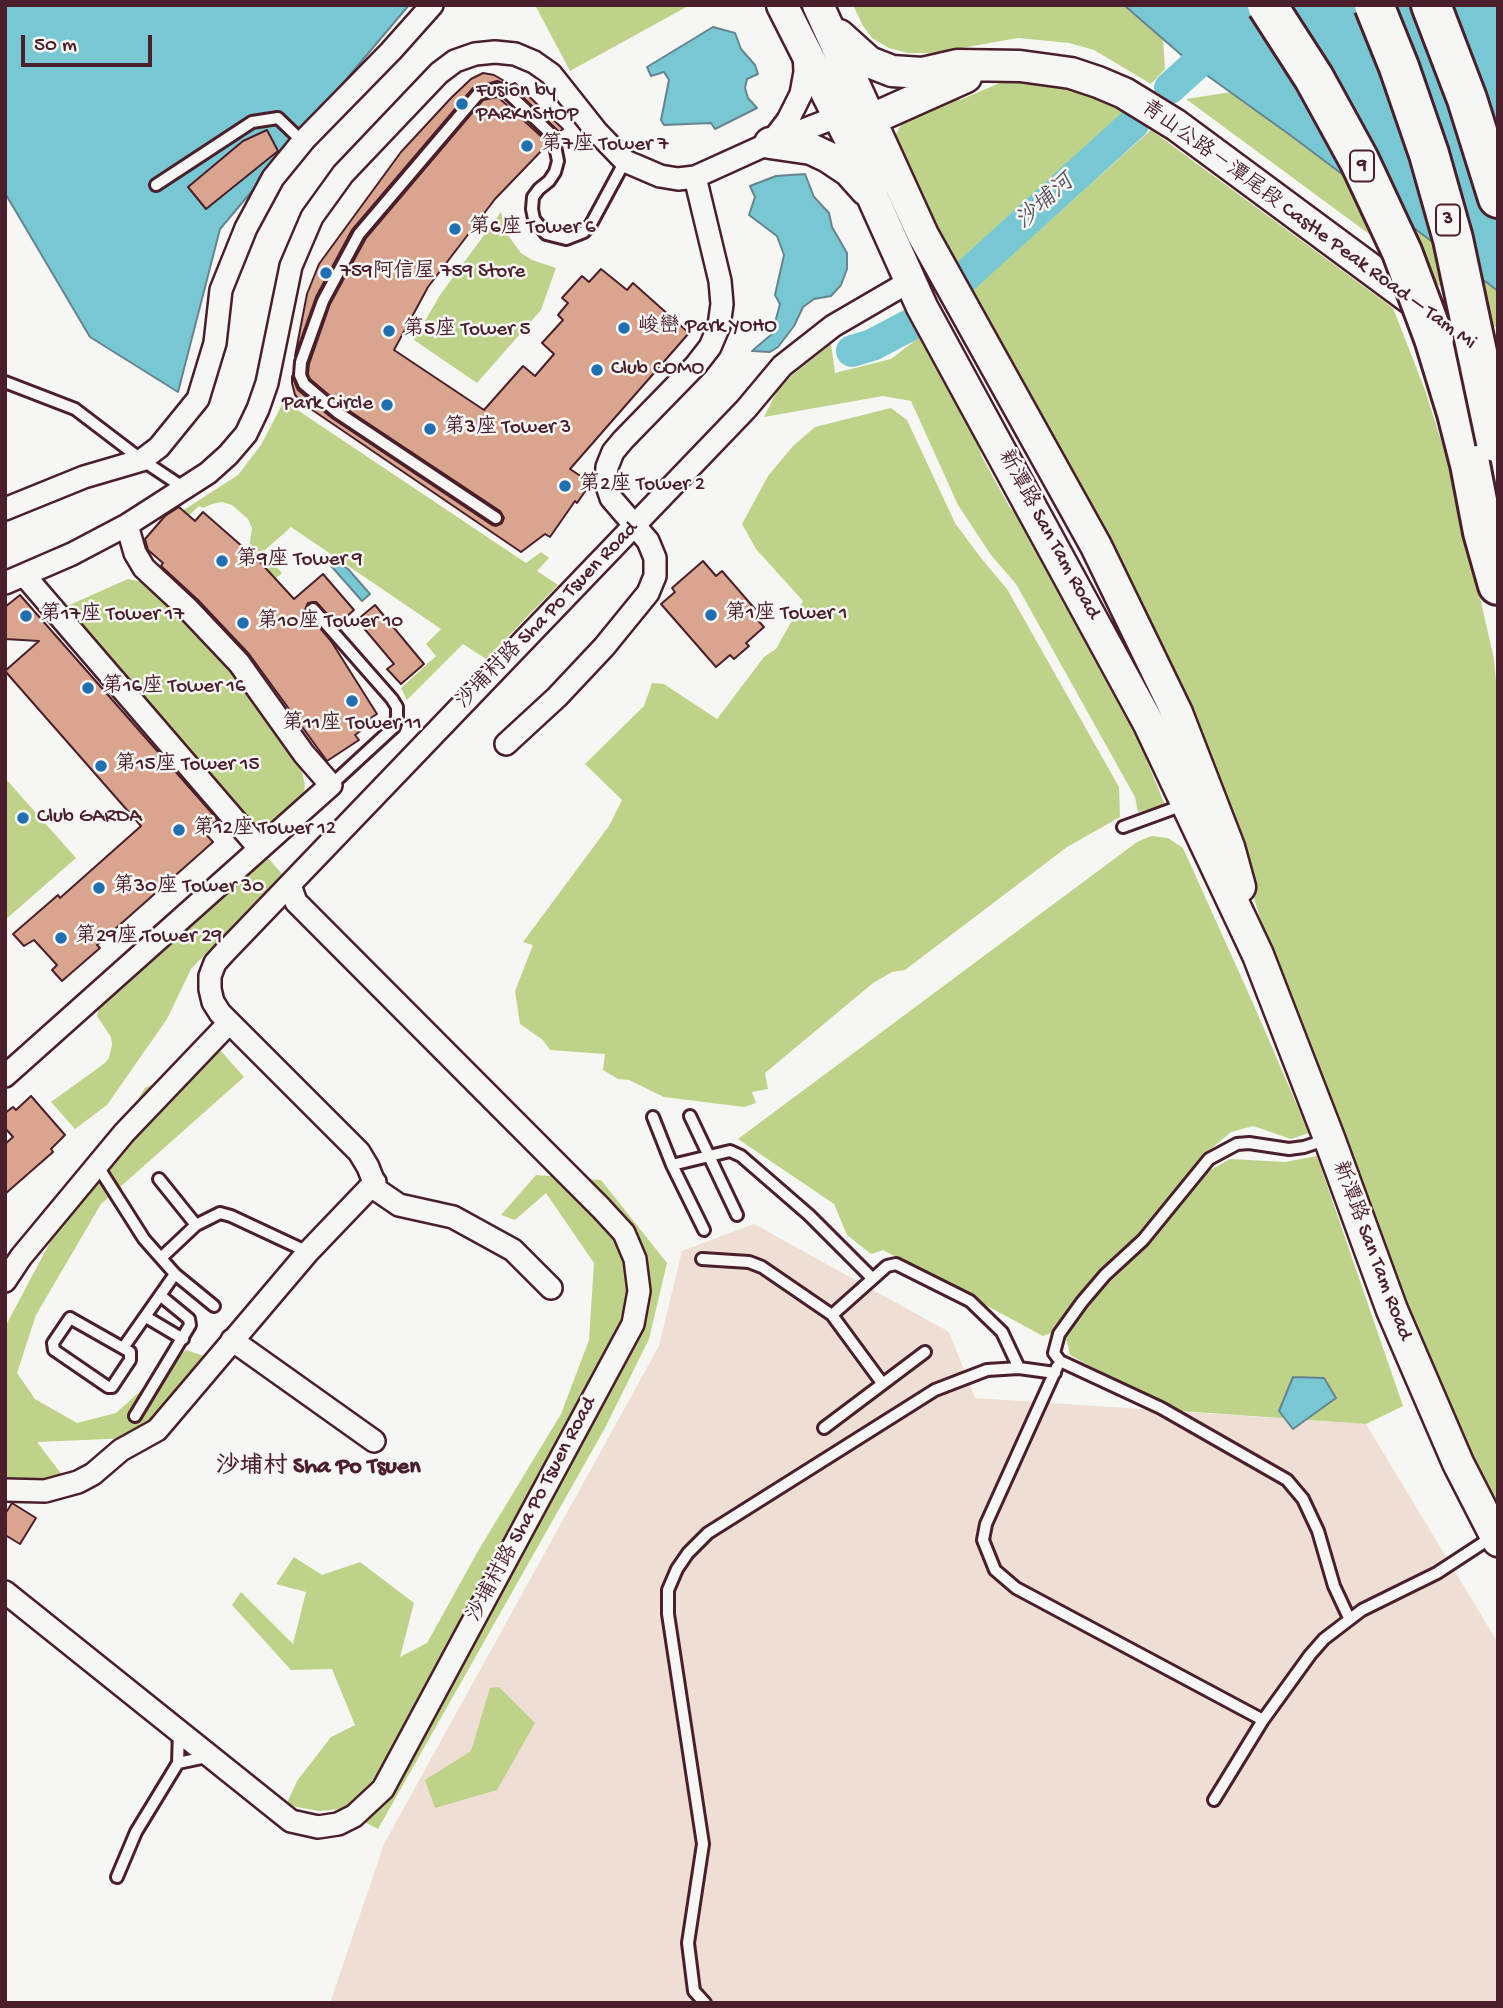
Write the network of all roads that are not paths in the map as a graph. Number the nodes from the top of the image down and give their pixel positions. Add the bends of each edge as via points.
1 (432, 5) edge
2 (782, 5) edge
3 (1267, 5) edge
4 (1374, 5) edge
5 (1431, 5) edge
6 (823, 15) edge
7 (804, 50) junction
8 (994, 67) junction
9 (922, 73) junction
10 (858, 111) junction
11 (303, 142) junction
12 (770, 143) junction
13 (625, 161) junction
14 (695, 177) junction
15 (156, 185) dead end
16 (873, 198) junction
17 (1498, 198) edge
18 (923, 234) junction
19 (912, 280) junction
20 (1498, 364) edge
21 (5, 383) edge
22 (1498, 449) edge
23 (142, 460) junction
24 (184, 488) junction
25 (5, 509) edge
26 (496, 518) dead end
27 (127, 525) junction
28 (634, 526) junction
29 (15, 579) edge
30 (1498, 585) edge
31 (313, 610) dead end
32 (506, 744) dead end
33 (331, 785) junction
34 (1186, 804) junction
35 (1123, 827) dead end
36 (259, 848) junction
37 (290, 885) junction
38 (1258, 955) junction
39 (229, 1023) junction
40 (5, 1076) edge
41 (690, 1116) dead end
42 (653, 1117) dead end
43 (1329, 1138) junction
44 (711, 1156) junction
45 (672, 1165) junction
46 (97, 1166) junction
47 (159, 1179) dead end
48 (375, 1182) junction
49 (737, 1214) dead end
50 (196, 1224) junction
51 (704, 1230) dead end
52 (308, 1252) junction
53 (161, 1258) junction
54 (702, 1259) dead end
55 (175, 1274) junction
56 (872, 1278) junction
57 (5, 1281) edge
58 (551, 1288) dead end
59 (160, 1296) junction
60 (214, 1306) dead end
61 (832, 1315) junction
62 (146, 1317) junction
63 (183, 1339) junction
64 (232, 1340) junction
65 (123, 1348) junction
66 (925, 1352) dead end
67 (1060, 1362) junction
68 (1019, 1368) junction
69 (1055, 1373) junction
70 (882, 1383) junction
71 (135, 1416) dead end
72 (824, 1428) dead end
73 (374, 1441) dead end
74 (5, 1490) edge
75 (1496, 1538) edge
76 (5, 1591) edge
77 (1349, 1618) junction
78 (1263, 1720) junction
79 (179, 1729) junction
80 (213, 1756) junction
81 (178, 1763) junction
82 (1214, 1800) dead end
83 (117, 1877) dead end
84 (705, 2003) edge

1 - 11 street
2 - 7 street
3 - 30 highway, 9, bridge via 1337,119 1402,252 1457,413
4 - 22 highway, 3, bridge via 1429,154 1453,239
5 - 17 highway
6 - 9 street, 青山公路－潭尾段 Castle Peak Road – Tam Mi via 877,67
6 - 10 street
7 - 10 street
7 - 12 street via 801,94
8 - 9 street, 青山公路－潭尾段 Castle Peak Road – Tam Mi via 957,65
8 - 10 street, 青山公路－潭尾段 Castle Peak Road – Tam Mi via 932,91
8 - 20 street, 青山公路－潭尾段 Castle Peak Road – Tam Mi via 1071,73 1147,106
9 - 10 street
10 - 12 street
10 - 16 street, 新潭路 San Tam Road via 857,153
10 - 18 street, 新潭路 San Tam Road
11 - 15 lane via 278,118 252,122
11 - 23 street via 273,178 241,240 221,290 215,343 198,399 159,447
12 - 14 street
12 - 16 street via 811,149 828,157 849,171
13 - 14 street via 660,176
13 - 24 street via 551,74 534,62 515,54 485,53 456,61 439,73 343,174 312,217 291,266 258,409 229,455
13 - 26 lane via 584,232 566,239 546,234 532,209 533,197 549,181 558,161 551,134 508,92 479,93 359,233 323,301 301,362 303,384
14 - 28 street via 720,281 719,326 696,365 613,452 606,483 611,498
16 - 19 street, 新潭路 San Tam Road
18 - 19 street via 922,261
18 - 38 street, 新潭路 San Tam Road via 1096,546 1177,713 1229,847
19 - 28 street, 沙埔村路 Sha Po Tsuen Road via 833,326 782,366
19 - 34 street, 新潭路 San Tam Road via 922,307 1149,724
21 - 23 lane via 75,409
23 - 24 lane
23 - 25 street via 84,477
24 - 27 street
27 - 29 street
27 - 33 street via 144,568 239,663
28 - 32 street via 655,558 655,576 648,593 557,697
28 - 37 street, 沙埔村路 Sha Po Tsuen Road
29 - 36 street
31 - 33 lane via 397,707 394,727
33 - 36 street
34 - 35 lane
34 - 38 street, 新潭路 San Tam Road
36 - 40 street
37 - 39 street, 沙埔村路 Sha Po Tsuen Road via 215,963 209,989
37 - 80 street, 沙埔村路 Sha Po Tsuen Road via 296,902 624,1233 635,1259 639,1291 633,1324 383,1789 354,1816 318,1827 291,1821
38 - 43 street, 新潭路 San Tam Road
39 - 46 street
39 - 48 street, 沙埔村路 Sha Po Tsuen Road via 359,1152
41 - 44 lane
42 - 45 lane
43 - 67 lane via 1289,1149 1237,1144 1209,1159 1143,1240 1082,1302 1059,1334 1054,1353
43 - 75 street, 新潭路 San Tam Road via 1426,1394
44 - 45 lane
44 - 49 lane
44 - 56 lane via 730,1152 741,1156
45 - 51 lane
46 - 53 lane
46 - 57 street
47 - 50 lane
48 - 52 street
48 - 58 street, 沙埔村路 Sha Po Tsuen Road via 377,1190 399,1205 453,1217 513,1250
50 - 52 lane via 220,1213
50 - 53 lane
52 - 64 street
53 - 55 lane
54 - 61 lane via 762,1266
55 - 59 lane
55 - 60 lane
56 - 61 lane
56 - 68 lane via 896,1264 970,1301 1002,1332
59 - 62 lane
59 - 63 lane via 189,1319
61 - 70 lane
62 - 63 lane
62 - 65 lane
63 - 71 lane
64 - 73 street
64 - 74 street via 162,1426 121,1450 93,1474 44,1491
65 - 65 lane via 130,1352 130,1360 116,1383 108,1387 52,1346 70,1318
66 - 70 lane
67 - 69 lane
67 - 77 lane via 1161,1408 1287,1480 1303,1499 1318,1531
68 - 69 lane
68 - 84 lane via 987,1370 935,1391 708,1532 677,1569 668,1590 668,1614 703,1844 688,1942 694,1991
69 - 78 lane via 986,1524 983,1540 995,1570 1016,1588
70 - 72 lane
75 - 77 lane
76 - 79 street, 沙埔村路 Sha Po Tsuen Road
77 - 78 lane via 1310,1654
78 - 82 lane
79 - 80 street, 沙埔村路 Sha Po Tsuen Road
79 - 81 lane
80 - 81 lane
81 - 83 lane via 136,1832

